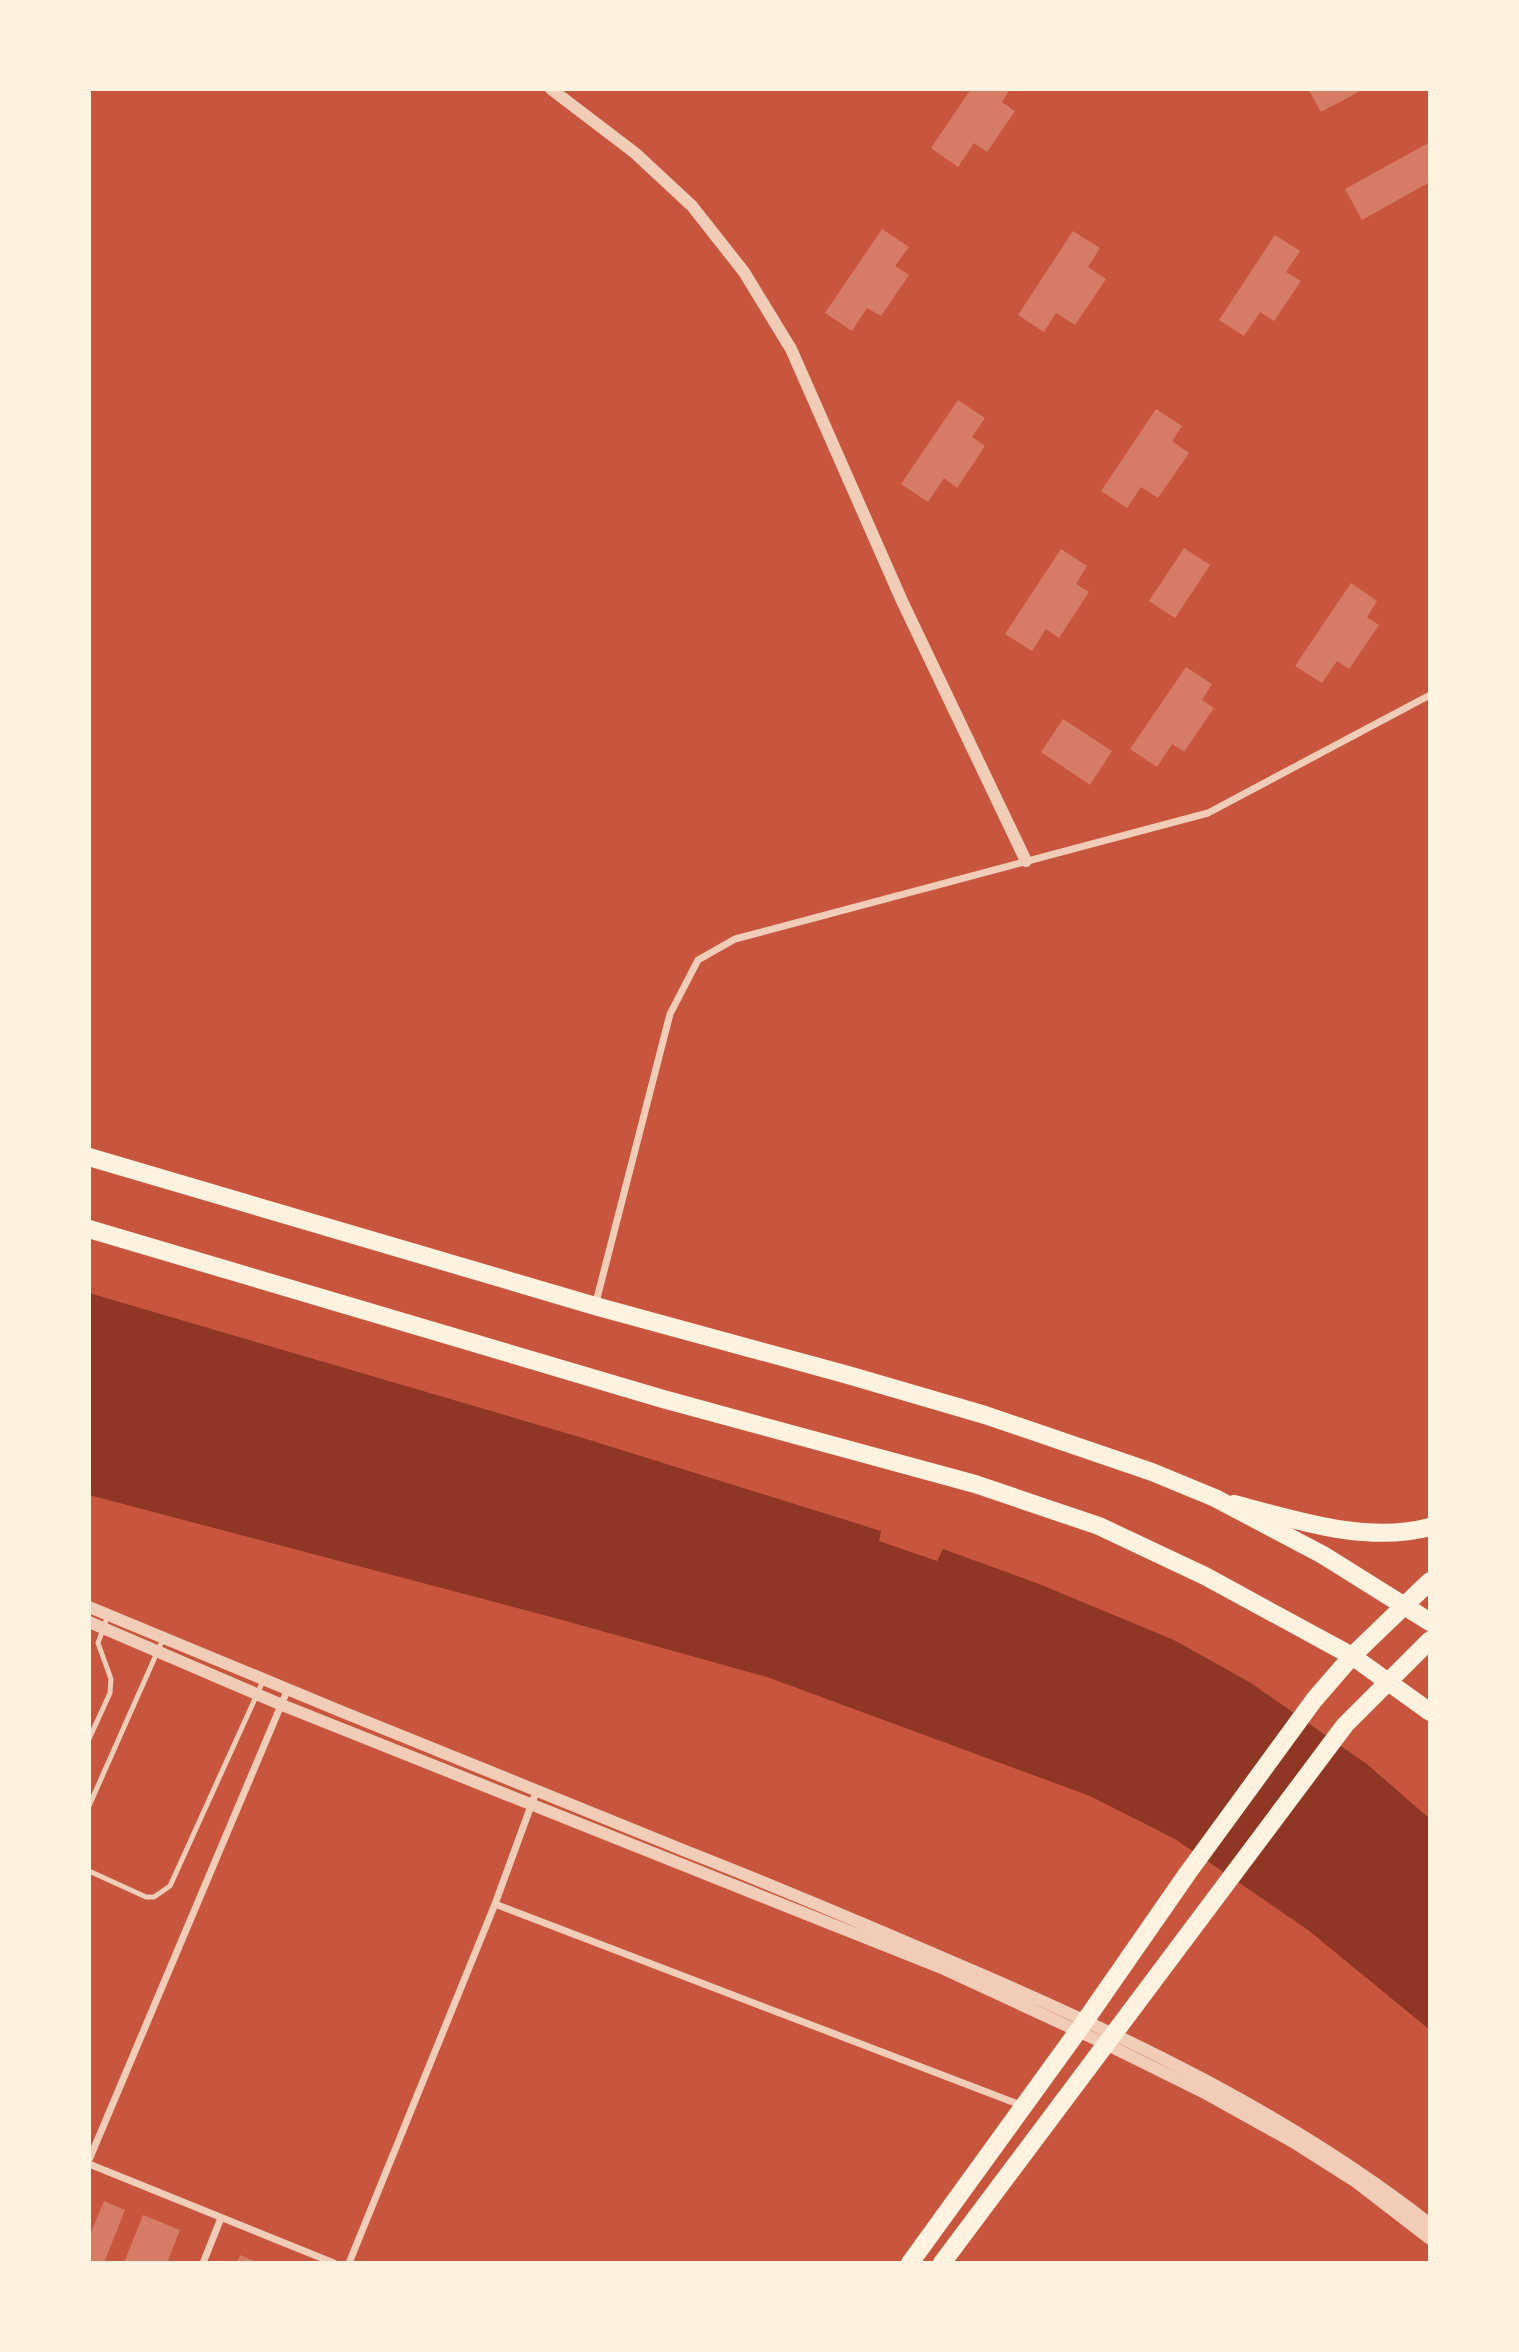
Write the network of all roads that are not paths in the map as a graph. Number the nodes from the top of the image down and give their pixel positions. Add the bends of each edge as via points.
1 (551, 89) edge
2 (1430, 695) edge
3 (1026, 861) junction
4 (89, 1157) edge
5 (89, 1229) edge
6 (595, 1306) junction
7 (1215, 1499) junction
8 (1430, 1527) edge
9 (1430, 1581) edge
10 (1403, 1605) junction
11 (89, 1607) edge
12 (108, 1615) junction
13 (89, 1622) edge
14 (1430, 1622) edge
15 (102, 1628) junction
16 (1430, 1640) edge
17 (160, 1645) junction
18 (1352, 1656) junction
19 (263, 1681) junction
20 (1387, 1682) junction
21 (288, 1691) junction
22 (257, 1694) junction
23 (282, 1706) junction
24 (1430, 1712) edge
25 (89, 1739) edge
26 (536, 1792) junction
27 (89, 1806) edge
28 (531, 1806) junction
29 (89, 1871) edge
30 (495, 1904) junction
31 (1082, 2025) junction
32 (1110, 2038) junction
33 (1023, 2106) junction
34 (89, 2162) edge
35 (221, 2218) junction
36 (1430, 2224) edge
37 (1430, 2239) edge
38 (203, 2263) edge
39 (334, 2263) edge
40 (349, 2263) edge
41 (910, 2263) edge
42 (942, 2263) edge

1 - 3 street via 635,153 692,206 744,272 791,349 902,601
2 - 3 street via 1208,813
3 - 6 street via 735,939 698,960 670,1014
4 - 6 main road
5 - 18 main road via 663,1399 975,1484 1087,1522 1205,1576
6 - 7 main road via 985,1415 1152,1472
7 - 8 main road via 1374,1533
7 - 10 main road via 1323,1555
9 - 10 main road
10 - 14 main road
10 - 18 main road
11 - 12 street
12 - 15 lane
12 - 17 street
13 - 15 street
15 - 17 street
15 - 25 lane via 97,1643 111,1679 110,1693
16 - 20 main road
17 - 19 street
17 - 22 street
17 - 27 lane
18 - 20 main road
18 - 31 main road via 1314,1700
19 - 21 street
19 - 22 lane
20 - 24 main road
20 - 32 main road via 1345,1725
21 - 23 street
21 - 26 street
22 - 23 street
22 - 29 lane via 170,1886 154,1897 146,1896
23 - 28 street
23 - 34 street
26 - 28 street
26 - 31 street via 816,1903
28 - 30 street
28 - 31 street
30 - 33 street
30 - 40 street
31 - 32 street
31 - 33 main road
32 - 36 street via 1210,2081 1353,2167
32 - 37 street via 1303,2148
32 - 42 main road
33 - 41 main road
34 - 35 street
35 - 38 street
35 - 39 street

